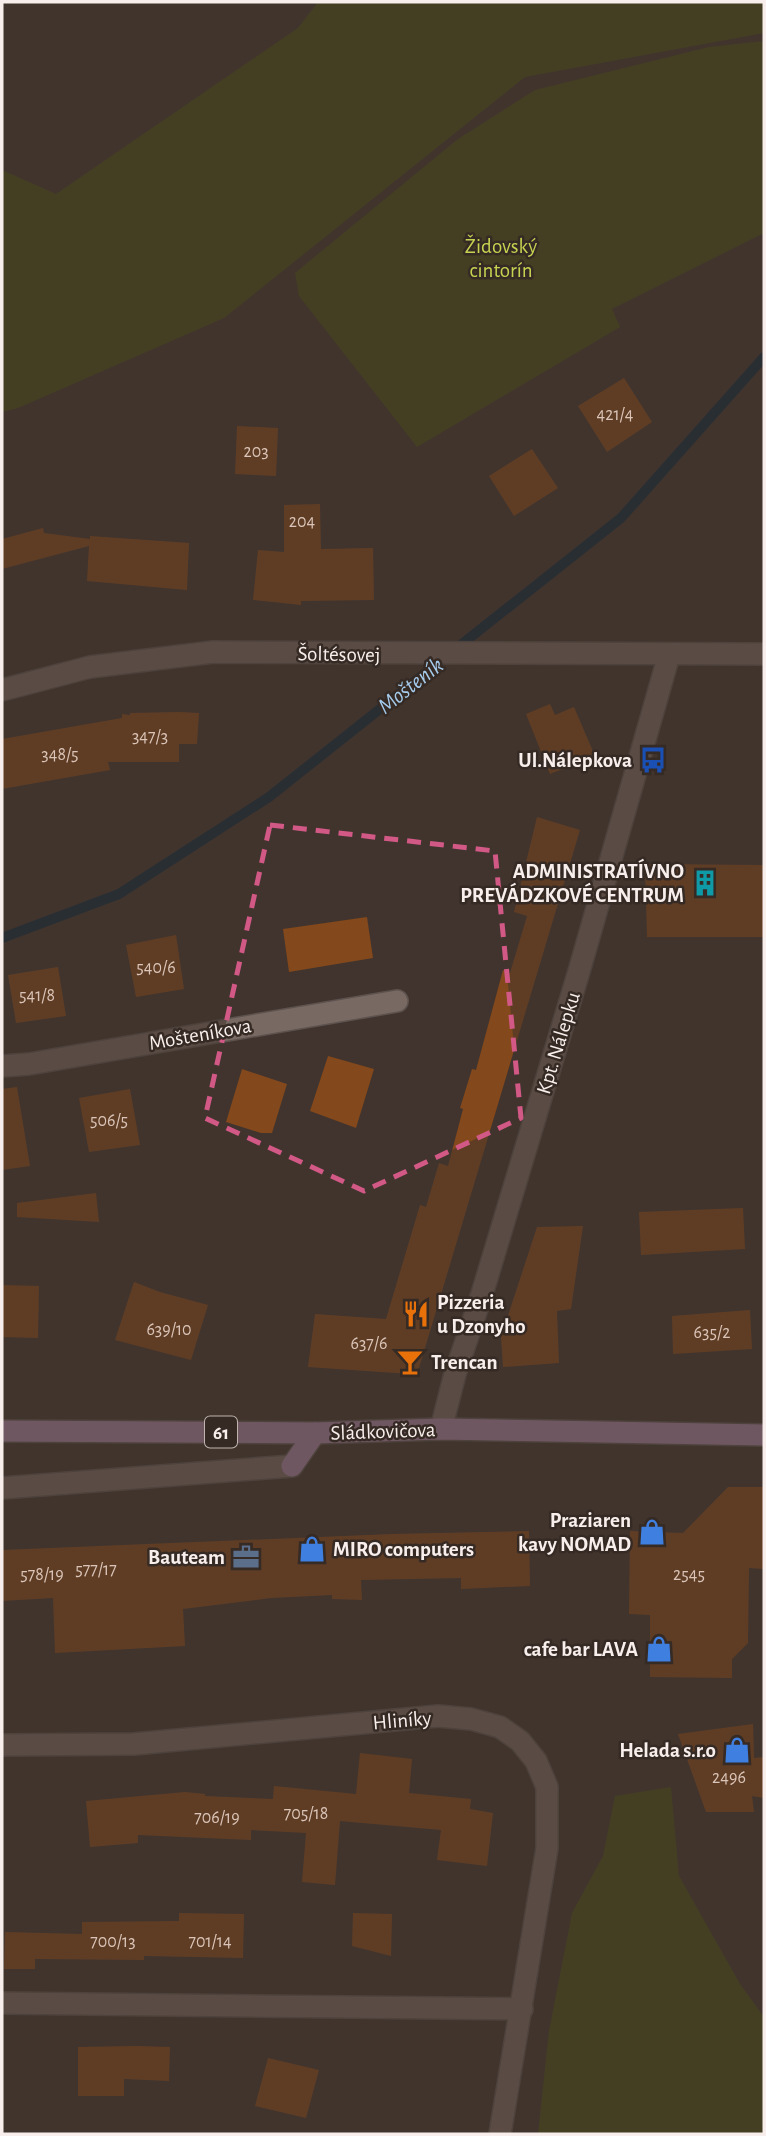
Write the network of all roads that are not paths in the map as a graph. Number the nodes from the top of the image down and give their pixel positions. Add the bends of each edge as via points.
1 (764, 654) edge
2 (669, 655) junction
3 (2, 690) edge
4 (397, 1001) dead end
5 (2, 1066) edge
6 (441, 1429) junction
7 (2, 1431) edge
8 (315, 1433) junction
9 (764, 1434) edge
10 (292, 1466) joint
11 (2, 1488) edge
12 (2, 1745) edge
13 (2, 2003) edge
14 (522, 2010) junction
15 (500, 2134) edge

1 - 2 street, Šoltésovej
2 - 3 street, Šoltésovej via 213,652 90,667
2 - 6 street, Kpt. Nálepku
4 - 5 street, Mošteníkova
6 - 8 main road, Sládkovičova / 61
6 - 9 main road, Sládkovičova / 61
7 - 8 main road, Sládkovičova / 61
8 - 10 main road
10 - 11 street
12 - 14 street, Hliníky via 134,1744 438,1716 500,1727 520,1741 536,1761 547,1787 547,1848
13 - 14 street
14 - 15 street, Hliníky

